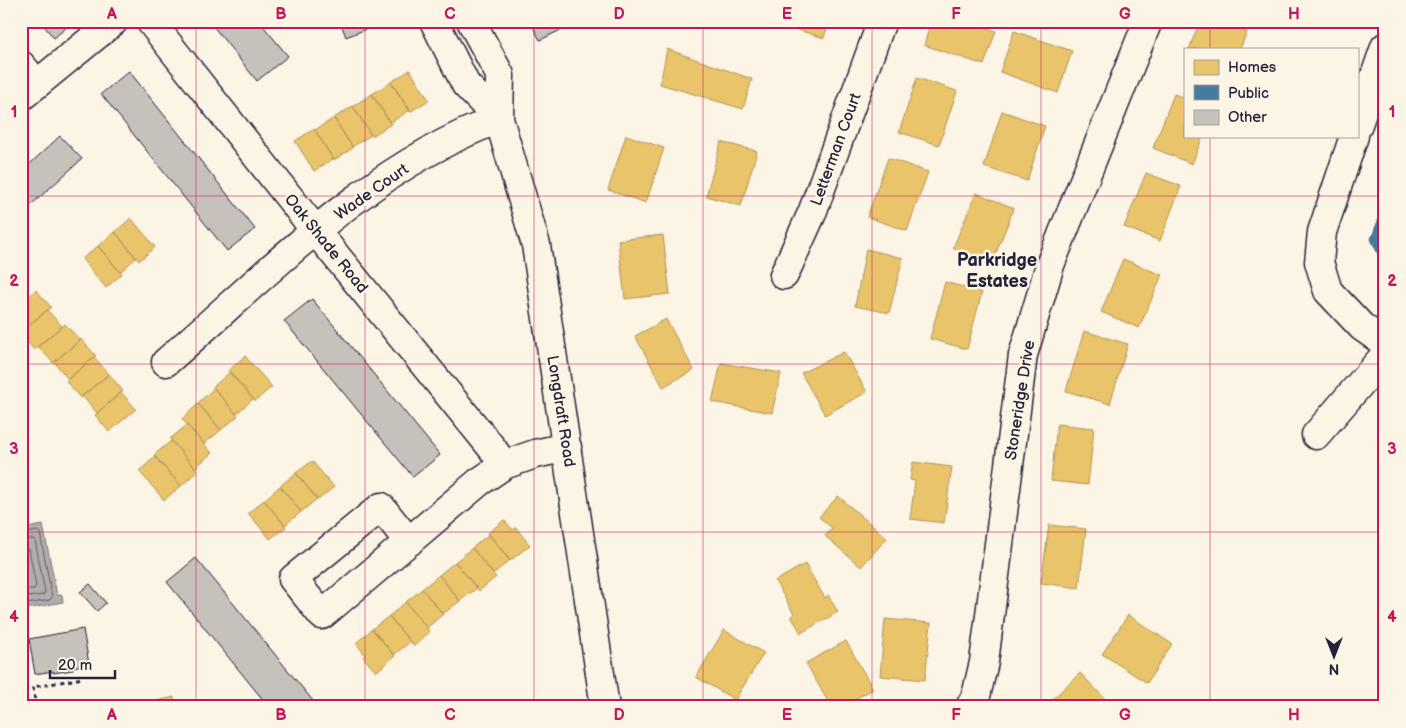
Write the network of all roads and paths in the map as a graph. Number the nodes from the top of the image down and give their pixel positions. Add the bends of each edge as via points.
1 (114, 21) edge
2 (150, 21) edge
3 (434, 21) edge
4 (471, 21) edge
5 (882, 21) edge
6 (1145, 22) edge
7 (1385, 47) edge
8 (26, 82) edge
9 (499, 119) junction
10 (1358, 124) edge
11 (1353, 138) edge
12 (316, 230) junction
13 (784, 275) dead end
14 (1385, 343) edge
15 (1385, 355) edge
16 (166, 362) dead end
17 (1316, 435) dead end
18 (567, 447) junction
19 (504, 465) junction
20 (409, 542) dead end
21 (83, 678) dead end
22 (36, 707) edge
23 (605, 707) edge
24 (970, 707) edge

1 - 8 street
2 - 12 street, Oak Shade Road
3 - 9 street, Longdraft Road via 466,85
4 - 9 street, Longdraft Road via 500,75
5 - 13 street, Letterman Court via 812,213
6 - 24 street, Stoneridge Drive via 1050,265 1023,356 984,662
7 - 10 street
9 - 12 street, Wade Court via 473,128 396,171
9 - 18 street, Longdraft Road via 536,245
11 - 14 street via 1322,232 1319,262 1328,291 1362,327
12 - 16 street, Wade Court
12 - 19 street, Oak Shade Road
15 - 17 street
18 - 19 street
18 - 23 street, Longdraft Road
19 - 20 street via 479,482
21 - 22 path via 32,687

